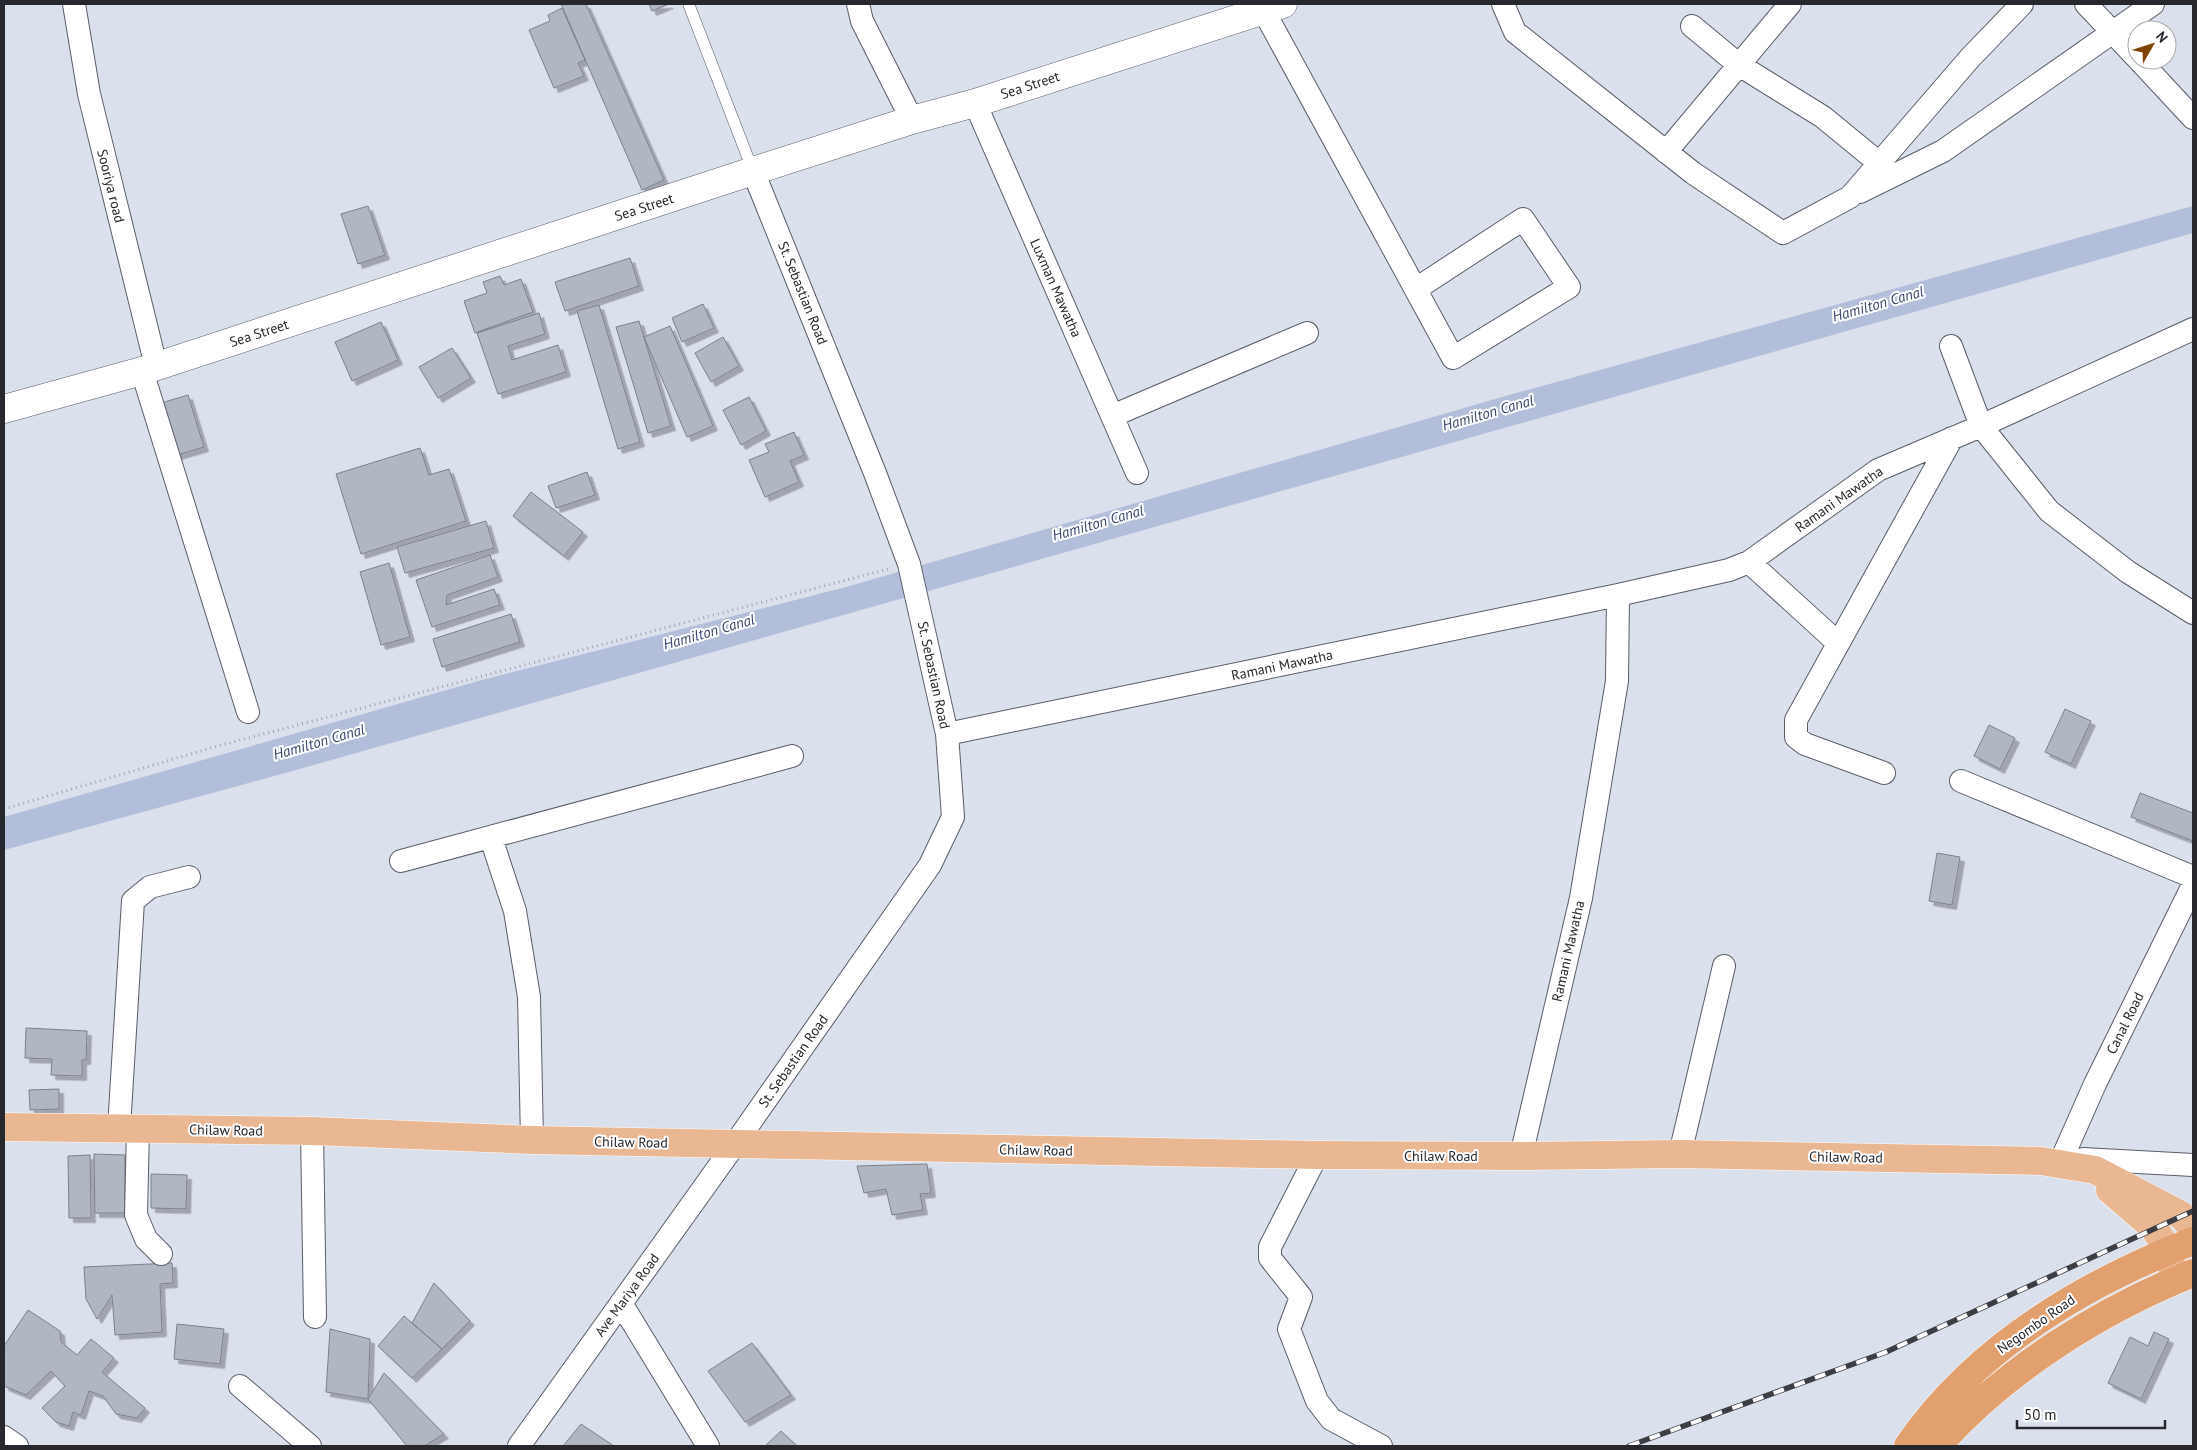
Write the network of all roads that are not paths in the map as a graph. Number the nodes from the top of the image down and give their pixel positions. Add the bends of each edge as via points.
1 (74, 4) edge
2 (858, 4) edge
3 (1503, 4) edge
4 (1790, 4) edge
5 (2022, 4) edge
6 (2086, 4) edge
7 (2153, 4) edge
8 (689, 5) dead end
9 (1269, 6) edge
10 (1692, 26) dead end
11 (2113, 33) junction
12 (2127, 48) edge
13 (1739, 65) junction
14 (2148, 70) edge
15 (975, 103) junction
16 (2193, 118) edge
17 (912, 120) junction
18 (1666, 152) junction
19 (1879, 164) junction
20 (754, 171) junction
21 (1850, 197) junction
22 (1416, 289) junction
23 (2193, 329) edge
24 (1307, 333) dead end
25 (1951, 346) dead end
26 (149, 368) junction
27 (4, 409) edge
28 (1112, 416) junction
29 (1980, 426) junction
30 (1952, 438) junction
31 (1137, 473) dead end
32 (1749, 562) junction
33 (1618, 596) junction
34 (2193, 613) edge
35 (1838, 643) junction
36 (248, 712) dead end
37 (947, 734) junction
38 (792, 756) dead end
39 (1884, 774) dead end
40 (1961, 780) dead end
41 (491, 838) junction
42 (400, 862) dead end
43 (188, 877) dead end
44 (2193, 877) edge
45 (2193, 885) edge
46 (1724, 966) dead end
47 (4, 1127) edge
48 (128, 1129) junction
49 (312, 1131) junction
50 (532, 1140) junction
51 (735, 1144) junction
52 (1680, 1154) junction
53 (1317, 1155) junction
54 (1521, 1156) junction
55 (2064, 1164) junction
56 (2193, 1165) edge
57 (2193, 1229) edge
58 (2193, 1241) edge
59 (2166, 1251) junction
60 (161, 1254) dead end
61 (2185, 1276) edge
62 (620, 1303) junction
63 (315, 1317) dead end
64 (240, 1386) dead end
65 (4, 1437) edge
66 (17, 1446) edge
67 (310, 1446) edge
68 (519, 1446) edge
69 (708, 1446) edge
70 (1381, 1446) edge
71 (1910, 1446) edge
72 (1937, 1446) edge

1 - 26 street, Sooriya road via 89,94
2 - 17 street via 862,20
3 - 18 street via 1515,32
4 - 13 street
5 - 19 street via 1970,58
6 - 11 street
7 - 11 street
8 - 20 lane
9 - 15 street, Sea Street
9 - 22 street
10 - 13 street
11 - 12 street
11 - 21 street via 1943,151
13 - 18 street
13 - 19 street via 1823,117
14 - 16 street
15 - 17 street, Sea Street
15 - 28 street, Luxman Mawatha
17 - 20 street, Sea Street
18 - 21 street via 1783,233
19 - 21 street
20 - 26 street, Sea Street
20 - 37 street, St. Sebastian Road via 876,473 909,564
22 - 22 street via 1523,219 1569,287 1453,358
23 - 29 street, Ramani Mawatha
24 - 28 street
25 - 29 street
26 - 27 street, Sea Street
26 - 36 street, Sooriya road
28 - 31 street, Luxman Mawatha
29 - 30 street, Ramani Mawatha
29 - 34 street via 2049,511 2128,572
30 - 32 street, Ramani Mawatha via 1878,470
30 - 35 street
32 - 33 street, Ramani Mawatha via 1729,570
32 - 35 street
33 - 37 street, Ramani Mawatha
33 - 54 street, Ramani Mawatha via 1617,681 1581,898
35 - 39 street via 1796,720 1796,737 1805,744
37 - 51 street, St. Sebastian Road via 953,817 930,865
38 - 41 street
40 - 44 street
41 - 42 street
41 - 50 street via 514,911 530,997
43 - 48 street via 150,887 133,901
45 - 55 street, Canal Road via 2080,1116
46 - 52 street
47 - 48 main road, Chilaw Road
48 - 49 main road, Chilaw Road
48 - 60 street via 136,1215 146,1239
49 - 50 main road, Chilaw Road
49 - 63 street
50 - 51 main road, Chilaw Road
51 - 53 main road, Chilaw Road
51 - 62 street, Ave Mariya Road
52 - 54 main road, Chilaw Road
52 - 55 main road, Chilaw Road
53 - 54 main road, Chilaw Road
53 - 70 street via 1270,1247 1270,1258 1301,1297 1289,1329 1317,1401 1331,1419
55 - 56 street via 2083,1159
55 - 57 main road, Chilaw Road via 2095,1170 2181,1215
55 - 59 main road, Chilaw Road via 2114,1192 2154,1228
58 - 59 highway, Negombo Road
59 - 61 main road, Chilaw Road
59 - 71 highway, Negombo Road via 2075,1296 2012,1338 1964,1379
61 - 72 highway, Negombo Road via 2094,1322 2031,1361
62 - 68 street, Ave Mariya Road
62 - 69 street
64 - 67 street
65 - 66 street

